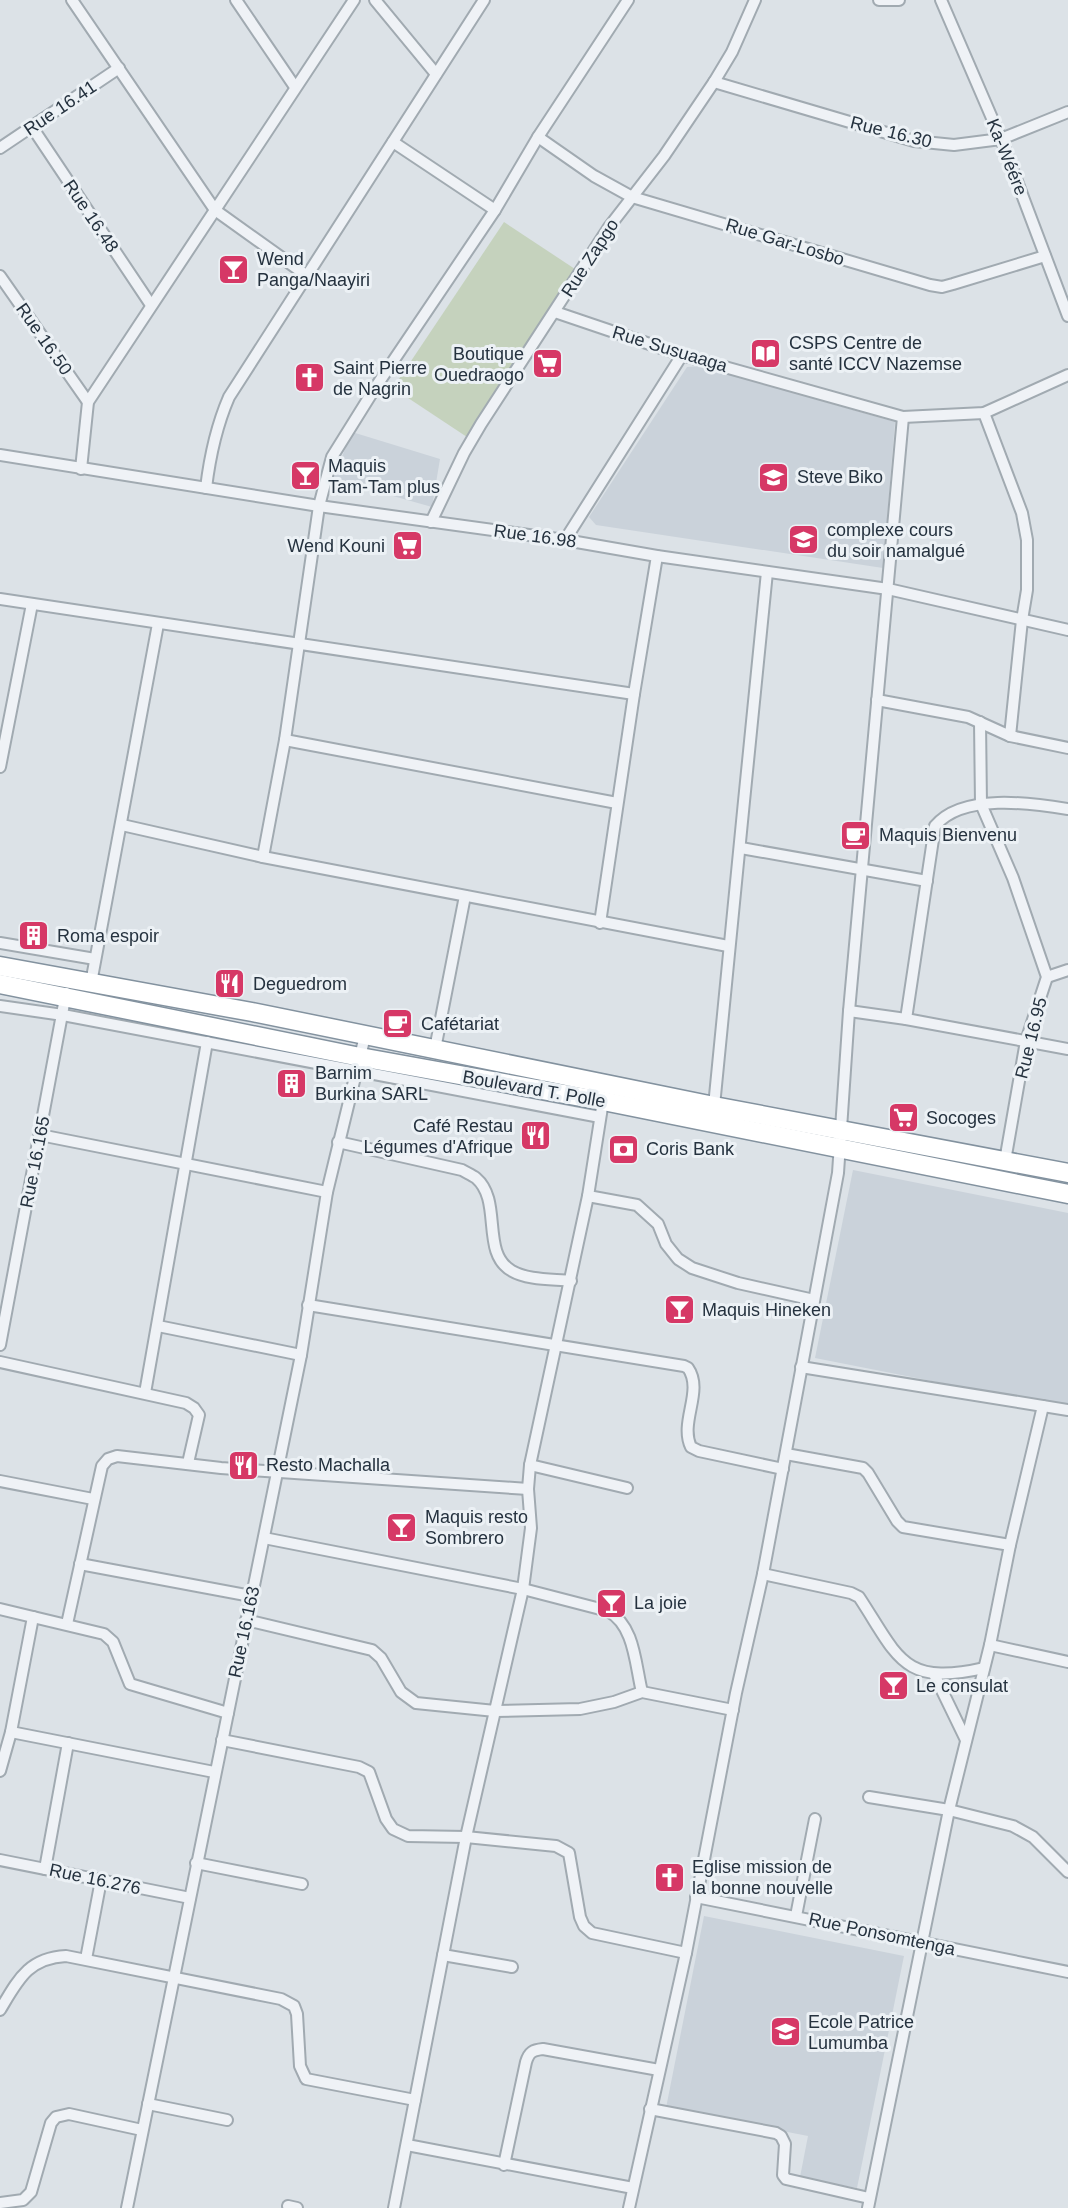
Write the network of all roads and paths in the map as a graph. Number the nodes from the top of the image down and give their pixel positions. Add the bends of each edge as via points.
1 (72, 0) edge
2 (236, 0) edge
3 (354, 0) edge
4 (375, 0) edge
5 (484, 0) edge
6 (628, 0) edge
7 (755, 0) edge
8 (879, 0) edge
9 (899, 0) edge
10 (941, 0) edge
11 (119, 68) junction
12 (436, 74) junction
13 (714, 82) junction
14 (295, 87) junction
15 (1068, 111) edge
16 (32, 127) junction
17 (538, 137) junction
18 (1001, 139) junction
19 (393, 142) junction
20 (0, 148) edge
21 (632, 197) junction
22 (215, 210) junction
23 (495, 210) junction
24 (1045, 256) junction
25 (306, 275) junction
26 (0, 276) edge
27 (151, 305) junction
28 (555, 312) junction
29 (1068, 316) edge
30 (682, 355) junction
31 (1068, 375) edge
32 (88, 402) junction
33 (984, 413) junction
34 (903, 417) junction
35 (0, 456) edge
36 (81, 469) junction
37 (206, 488) junction
38 (319, 506) junction
39 (431, 522) junction
40 (565, 540) junction
41 (657, 556) junction
42 (767, 572) junction
43 (888, 589) junction
44 (0, 598) edge
45 (32, 604) junction
46 (1022, 620) junction
47 (158, 624) junction
48 (1068, 630) edge
49 (300, 645) junction
50 (634, 694) junction
51 (877, 700) junction
52 (981, 722) junction
53 (1010, 736) junction
54 (285, 740) junction
55 (1068, 748) edge
56 (0, 767) edge
57 (617, 803) junction
58 (981, 804) junction
59 (1068, 809) edge
60 (121, 825) junction
61 (741, 848) junction
62 (263, 856) junction
63 (862, 869) junction
64 (927, 881) junction
65 (466, 896) junction
66 (600, 923) junction
67 (0, 943) edge
68 (728, 946) junction
69 (95, 959) junction
70 (0, 966) edge
71 (1068, 970) edge
72 (1047, 977) junction
73 (69, 978) junction
74 (91, 983) junction
75 (0, 984) edge
76 (66, 997) junction
77 (0, 1006) edge
78 (849, 1011) junction
79 (63, 1015) junction
80 (906, 1019) junction
81 (365, 1036) junction
82 (1026, 1041) junction
83 (207, 1042) junction
84 (435, 1049) junction
85 (1068, 1049) edge
86 (358, 1064) junction
87 (714, 1106) junction
88 (601, 1109) junction
89 (840, 1130) junction
90 (40, 1135) junction
91 (338, 1142) junction
92 (839, 1150) junction
93 (1005, 1161) junction
94 (186, 1164) junction
95 (1068, 1173) edge
96 (327, 1192) junction
97 (1068, 1194) edge
98 (588, 1196) junction
99 (570, 1281) junction
100 (814, 1300) junction
101 (308, 1305) junction
102 (158, 1326) junction
103 (0, 1345) edge
104 (556, 1346) junction
105 (301, 1355) junction
106 (0, 1362) edge
107 (801, 1367) junction
108 (145, 1393) junction
109 (1044, 1406) junction
110 (1068, 1410) edge
111 (786, 1454) junction
112 (188, 1463) junction
113 (530, 1465) junction
114 (783, 1469) junction
115 (278, 1471) junction
116 (0, 1481) edge
117 (627, 1488) dead end
118 (528, 1489) junction
119 (93, 1499) junction
120 (264, 1538) junction
121 (1010, 1545) junction
122 (80, 1564) junction
123 (763, 1574) junction
124 (523, 1590) junction
125 (251, 1596) junction
126 (0, 1609) edge
127 (33, 1617) junction
128 (246, 1620) junction
129 (67, 1624) junction
130 (990, 1645) junction
131 (1068, 1662) edge
132 (984, 1668) junction
133 (934, 1674) junction
134 (642, 1692) junction
135 (733, 1710) junction
136 (495, 1711) junction
137 (228, 1713) junction
138 (11, 1732) junction
139 (222, 1740) junction
140 (966, 1740) junction
141 (68, 1743) junction
142 (0, 1771) edge
143 (214, 1772) junction
144 (869, 1797) dead end
145 (949, 1810) junction
146 (815, 1819) dead end
147 (466, 1837) junction
148 (0, 1860) edge
149 (196, 1863) junction
150 (45, 1869) junction
151 (1068, 1872) edge
152 (101, 1880) junction
153 (302, 1884) dead end
154 (696, 1897) junction
155 (190, 1898) junction
156 (796, 1916) junction
157 (921, 1942) junction
158 (686, 1953) junction
159 (443, 1955) junction
160 (86, 1959) junction
161 (512, 1967) dead end
162 (1068, 1972) edge
163 (174, 1977) junction
164 (0, 2010) edge
165 (659, 2070) junction
166 (415, 2100) junction
167 (148, 2104) junction
168 (650, 2109) junction
169 (228, 2120) dead end
170 (142, 2130) junction
171 (407, 2145) junction
172 (504, 2165) junction
173 (633, 2188) junction
174 (0, 2203) edge
175 (869, 2203) edge
176 (127, 2208) edge
177 (394, 2208) edge
178 (629, 2208) edge

1 - 11 street
2 - 14 street
3 - 14 street
4 - 12 street
5 - 12 street
6 - 17 street
7 - 13 street, Rue Zapgo
8 - 9 street
10 - 18 street, Ka-Wéére
11 - 16 street, Rue 16.41
11 - 22 street
12 - 19 street
13 - 18 street, Rue 16.30 via 914,141 954,145
13 - 21 street, Rue Zapgo
14 - 22 street
15 - 18 street, Rue 16.30
16 - 20 street, Rue 16.41
16 - 27 street, Rue 16.48
17 - 21 street, Rue Gar-Losbo
17 - 23 street
18 - 24 street, Ka-Wéére
19 - 23 street
19 - 25 street
21 - 24 street, Rue Gar-Losbo via 942,287
21 - 28 street, Rue Zapgo
22 - 25 street
22 - 27 street
23 - 38 street via 336,449
24 - 29 street, Ka-Wéére
25 - 37 street via 229,397 217,425
26 - 32 street, Rue 16.50
27 - 32 street
28 - 30 street, Rue Susuaaga
28 - 39 street, Rue Zapgo via 464,453
30 - 34 street, Rue Susuaaga
30 - 40 street
31 - 33 street, Rue Susuaaga
32 - 36 street
33 - 34 street, Rue Susuaaga
33 - 46 street via 1022,513 1027,540
34 - 43 street
35 - 36 street, Rue 16.98
36 - 37 street, Rue 16.98
37 - 38 street, Rue 16.98
38 - 39 street, Rue 16.98
38 - 49 street
39 - 40 street, Rue 16.98
40 - 41 street, Rue 16.98
41 - 42 street, Rue 16.98
41 - 50 street
42 - 43 street, Rue 16.98
42 - 61 street
43 - 46 street, Rue 16.98
43 - 51 street
44 - 45 street
45 - 47 street
45 - 56 street
46 - 48 street, Rue 16.98
46 - 53 street
47 - 49 street
47 - 60 street
49 - 50 street
49 - 54 street
50 - 57 street
51 - 52 street
51 - 63 street
52 - 53 street
52 - 58 street
53 - 55 street
54 - 57 street
54 - 62 street
57 - 66 street
58 - 59 street via 1025,803
58 - 64 street via 949,815 935,827
58 - 72 street, Rue 16.95 via 1013,878
60 - 62 street
60 - 69 street
61 - 63 street
61 - 68 street
62 - 65 street
63 - 64 street
63 - 78 street
64 - 80 street
65 - 66 street
65 - 84 street
66 - 68 street
67 - 69 street
68 - 87 street
69 - 74 street
70 - 73 highway, Boulevard T. Polle
71 - 72 street
72 - 82 street, Rue 16.95
73 - 74 highway, Boulevard T. Polle
73 - 76 street, Rue 16.165
74 - 81 highway, Boulevard T. Polle
75 - 76 highway, Boulevard T. Polle
76 - 79 street, Rue 16.165
76 - 86 highway, Boulevard T. Polle
77 - 79 street
78 - 80 street
78 - 89 street
79 - 83 street
79 - 90 street, Rue 16.165
80 - 82 street
81 - 84 highway, Boulevard T. Polle
81 - 86 street, Rue 16.163
82 - 85 street
82 - 93 street, Rue 16.95
83 - 86 street
83 - 94 street
84 - 87 highway, Boulevard T. Polle
86 - 88 highway, Boulevard T. Polle
86 - 91 street, Rue 16.163
87 - 89 highway, Boulevard T. Polle
88 - 92 highway, Boulevard T. Polle
88 - 98 street
89 - 92 street
89 - 93 highway, Boulevard T. Polle
90 - 94 street
90 - 103 street, Rue 16.165
91 - 96 street, Rue 16.163
91 - 99 street via 470,1174 486,1192 497,1255 504,1265 514,1272
92 - 97 highway, Boulevard T. Polle
92 - 100 street
93 - 95 highway, Boulevard T. Polle
94 - 96 street
94 - 102 street
96 - 101 street, Rue 16.163
98 - 99 street
98 - 100 street via 637,1205 658,1224 678,1259 692,1268
99 - 104 street
100 - 107 street
101 - 104 street
101 - 105 street, Rue 16.163
102 - 105 street
102 - 108 street
104 - 113 street
104 - 114 street via 688,1368 694,1380 687,1433 691,1447
105 - 115 street, Rue 16.163
106 - 108 street
107 - 109 street
107 - 111 street
108 - 112 street via 186,1403 199,1415
109 - 110 street
109 - 121 street
111 - 114 street
111 - 121 street via 863,1468 903,1527
112 - 115 street
112 - 119 street via 108,1459
113 - 117 street
113 - 118 street
114 - 123 street
115 - 118 street
115 - 120 street, Rue 16.163
116 - 119 street
118 - 124 street via 531,1528
119 - 122 street
120 - 124 street
120 - 125 street, Rue 16.163
121 - 130 street
122 - 125 street
122 - 129 street
123 - 133 street via 859,1597 892,1650 920,1671
123 - 135 street
124 - 134 street via 620,1617 627,1628
124 - 136 street
125 - 128 street, Rue 16.163
126 - 127 street
127 - 129 street
127 - 138 street
128 - 136 street via 372,1650 401,1692 416,1703
128 - 137 street, Rue 16.163
129 - 137 street via 110,1637 130,1685
130 - 131 street
130 - 132 street
132 - 133 street
132 - 140 street
133 - 140 street
134 - 135 street
134 - 136 street via 587,1708
135 - 154 street
136 - 147 street
137 - 139 street, Rue 16.163
138 - 141 street
138 - 142 street
139 - 143 street, Rue 16.163
139 - 147 street via 359,1767 369,1772 393,1829 408,1836
140 - 145 street
141 - 143 street
141 - 150 street
143 - 149 street, Rue 16.163
144 - 145 street
145 - 151 street via 1013,1826 1033,1837
145 - 157 street
146 - 156 street
147 - 158 street via 564,1849 569,1853 580,1917 592,1933
147 - 159 street
148 - 150 street, Rue 16.276
149 - 153 street
149 - 155 street, Rue 16.163
150 - 152 street, Rue 16.276
152 - 155 street, Rue 16.276
152 - 160 street
154 - 156 street, Rue Ponsomtenga
154 - 158 street
155 - 163 street, Rue 16.163
156 - 157 street, Rue Ponsomtenga
157 - 162 street, Rue Ponsomtenga
157 - 175 street
158 - 165 street
159 - 161 street
159 - 166 street
160 - 163 street
160 - 164 street via 50,1957 34,1965
163 - 166 street via 289,2002 297,2014 300,2066 306,2079
163 - 167 street, Rue 16.163
165 - 168 street
165 - 172 street via 533,2050 526,2062
166 - 171 street
167 - 169 street
167 - 170 street, Rue 16.163
168 - 173 street
168 - 175 street via 776,2133 785,2144 786,2179
170 - 174 street via 69,2114 56,2117 31,2193 23,2200
170 - 176 street, Rue 16.163
171 - 172 street
171 - 177 street
172 - 173 street
173 - 178 street

